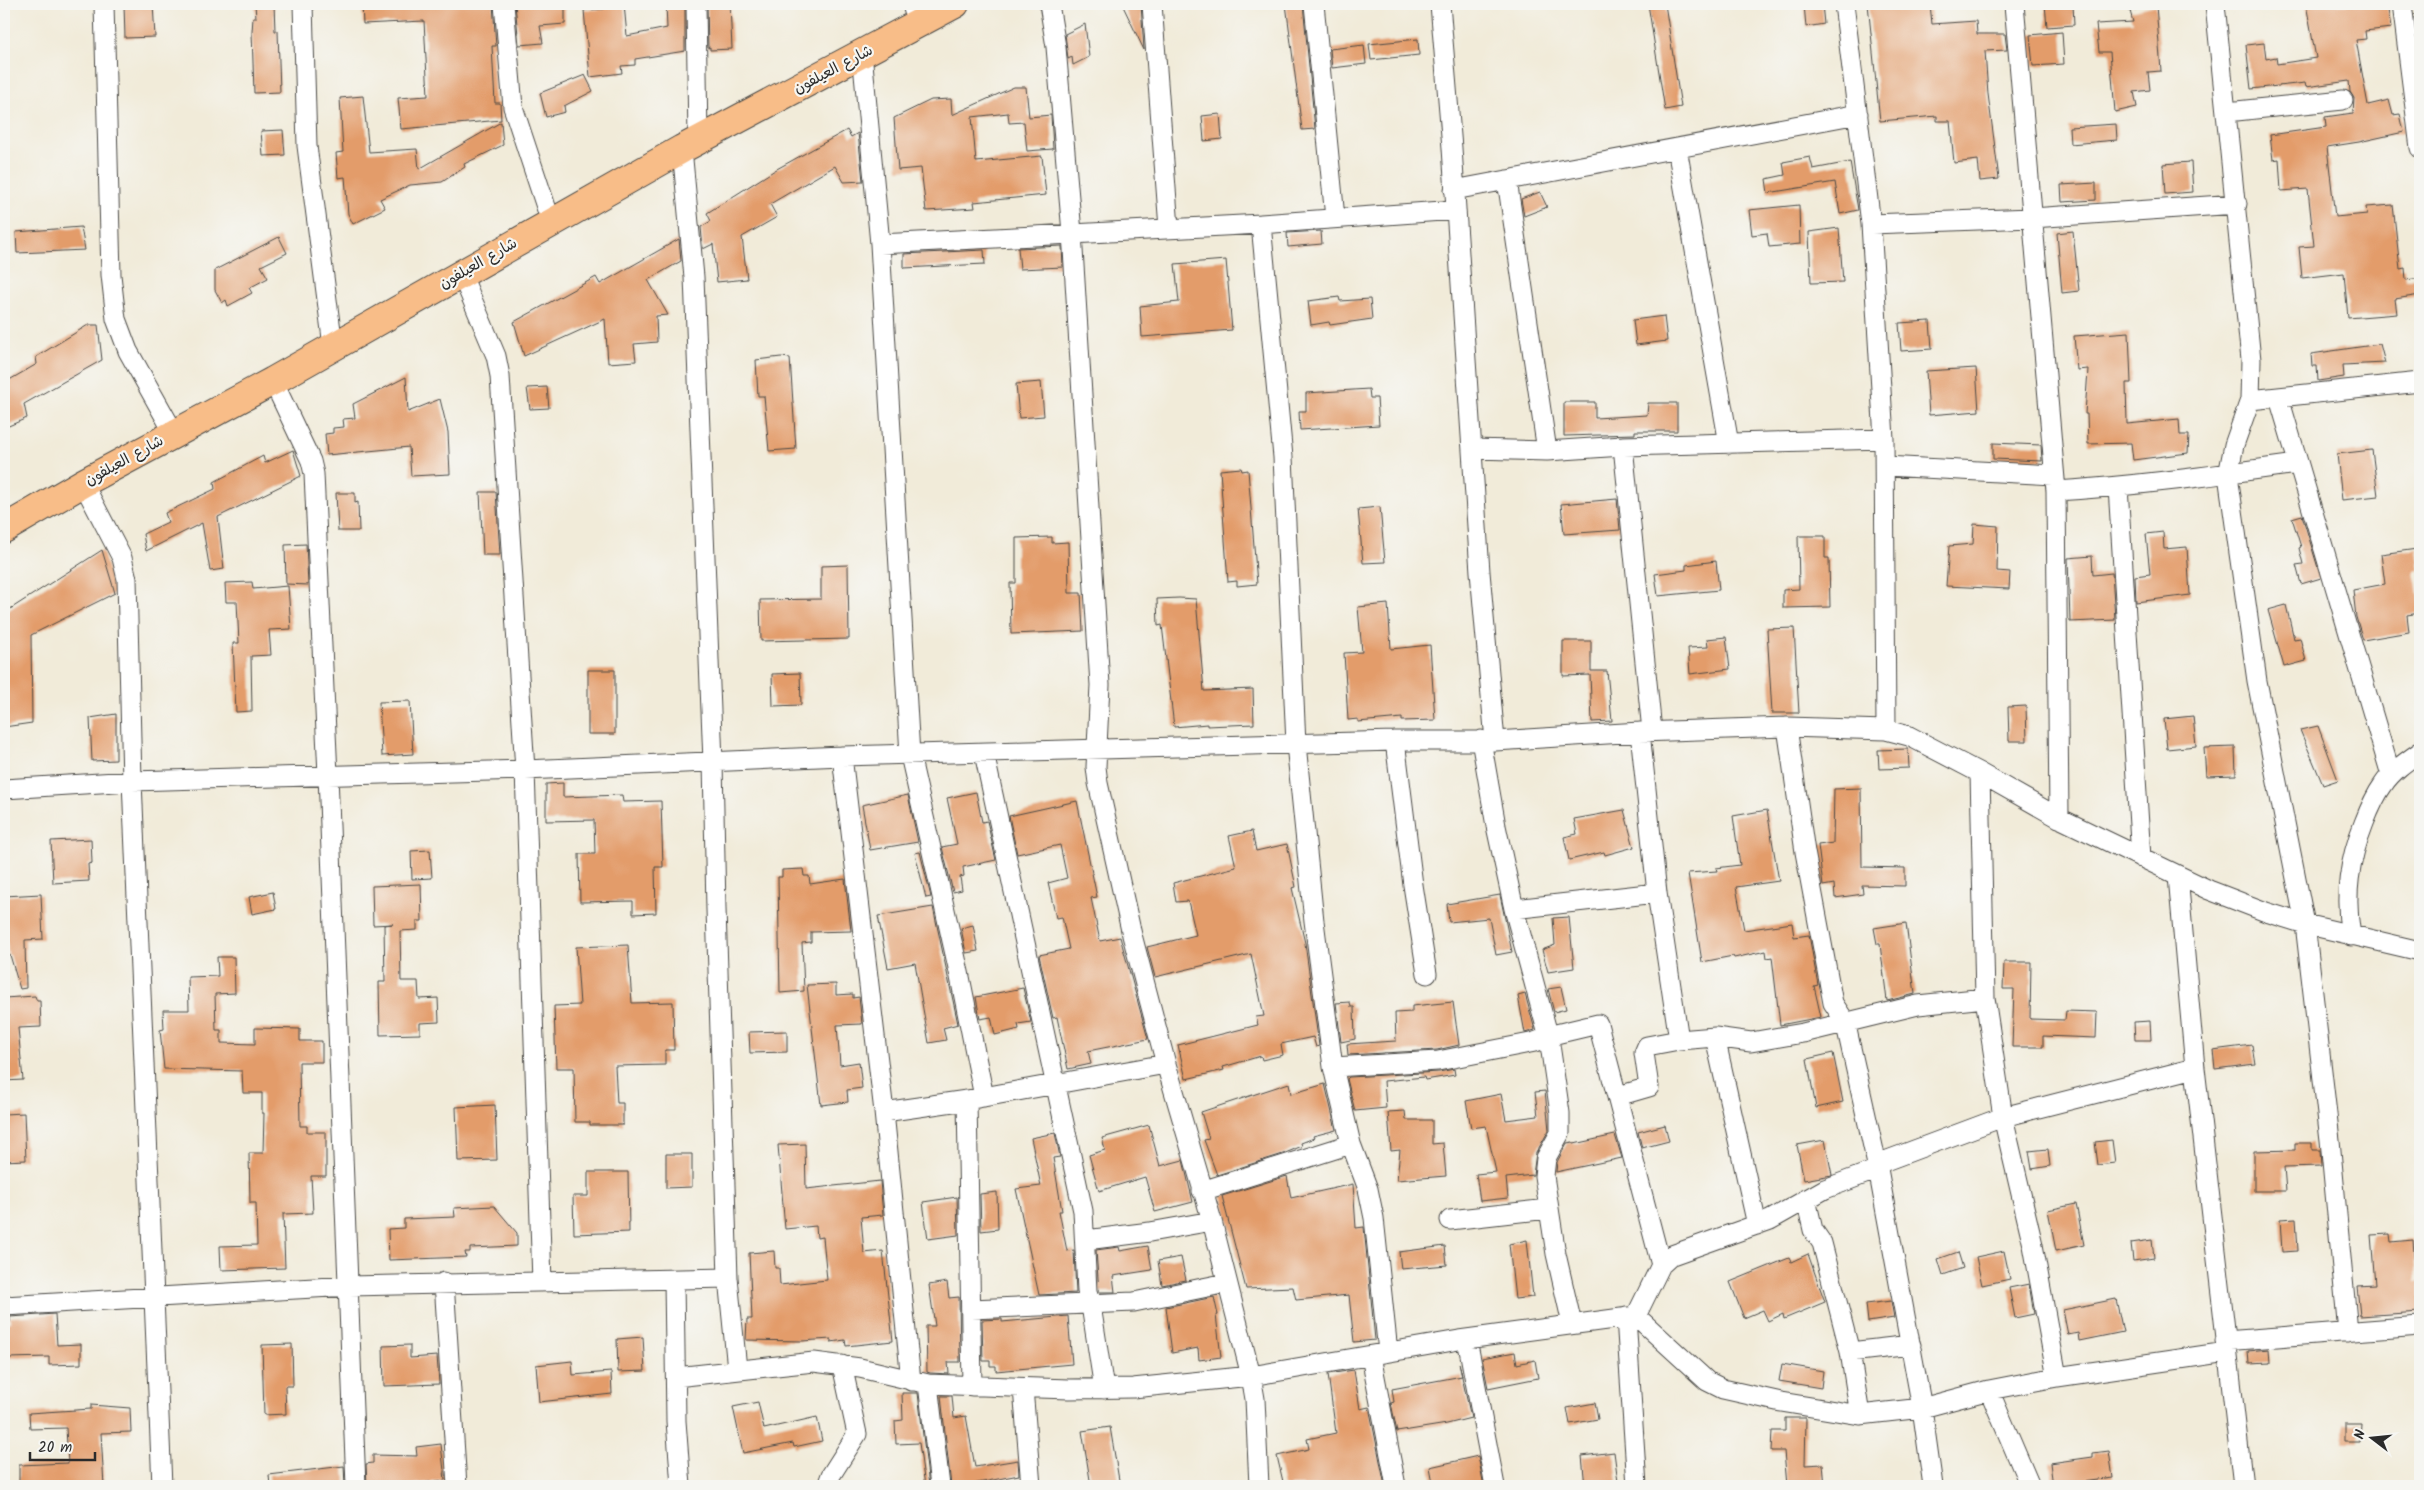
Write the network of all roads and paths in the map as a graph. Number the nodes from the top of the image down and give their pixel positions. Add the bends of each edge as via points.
1 (104, 4) edge
2 (303, 4) edge
3 (504, 4) edge
4 (696, 4) edge
5 (955, 4) edge
6 (1049, 4) edge
7 (1152, 4) edge
8 (1314, 4) edge
9 (1440, 4) edge
10 (1844, 4) edge
11 (2014, 4) edge
12 (2215, 4) edge
13 (2402, 4) edge
14 (914, 13) edge
15 (862, 53) junction
16 (2343, 100) dead end
17 (2227, 112) junction
18 (1858, 114) junction
19 (690, 144) junction
20 (1676, 148) junction
21 (2420, 148) edge
22 (1507, 180) junction
23 (1454, 190) junction
24 (2236, 204) junction
25 (1456, 210) junction
26 (1335, 218) junction
27 (2032, 218) junction
28 (551, 222) junction
29 (1261, 224) junction
30 (1871, 224) junction
31 (1169, 228) junction
32 (1072, 233) junction
33 (880, 244) junction
34 (461, 273) junction
35 (333, 346) junction
36 (273, 381) junction
37 (2420, 382) edge
38 (2278, 398) junction
39 (2250, 400) junction
40 (174, 433) junction
41 (1884, 440) junction
42 (1729, 444) junction
43 (1623, 446) junction
44 (1472, 450) junction
45 (1548, 451) junction
46 (2297, 464) junction
47 (1885, 466) junction
48 (2228, 475) junction
49 (82, 482) junction
50 (2054, 483) junction
51 (2118, 487) junction
52 (4, 529) edge
53 (1787, 727) junction
54 (1886, 730) junction
55 (1646, 732) junction
56 (1396, 741) junction
57 (1488, 741) junction
58 (1296, 744) junction
59 (1097, 749) junction
60 (2420, 752) edge
61 (984, 753) junction
62 (910, 755) junction
63 (842, 756) junction
64 (713, 762) junction
65 (525, 770) junction
66 (1980, 772) junction
67 (2391, 774) junction
68 (328, 776) junction
69 (132, 781) junction
70 (4, 789) edge
71 (2059, 818) junction
72 (2141, 858) junction
73 (2178, 876) junction
74 (1657, 893) junction
75 (1514, 908) junction
76 (2305, 924) junction
77 (2351, 936) junction
78 (2420, 951) edge
79 (1426, 974) dead end
80 (1986, 998) junction
81 (1845, 1021) junction
82 (1715, 1036) junction
83 (1549, 1038) junction
84 (1679, 1040) junction
85 (1166, 1064) junction
86 (1333, 1066) junction
87 (2195, 1068) junction
88 (1057, 1084) junction
89 (1618, 1096) junction
90 (976, 1099) junction
91 (884, 1112) junction
92 (2003, 1117) junction
93 (1351, 1144) junction
94 (1877, 1166) junction
95 (1202, 1191) junction
96 (1806, 1199) junction
97 (1548, 1209) junction
98 (1212, 1220) junction
99 (1450, 1220) dead end
100 (1757, 1225) junction
101 (1086, 1240) junction
102 (1662, 1265) junction
103 (728, 1278) junction
104 (674, 1280) junction
105 (444, 1282) junction
106 (542, 1282) junction
107 (1228, 1283) junction
108 (349, 1286) junction
109 (156, 1297) junction
110 (1090, 1304) junction
111 (4, 1306) edge
112 (971, 1309) junction
113 (1631, 1317) junction
114 (1572, 1324) junction
115 (2420, 1326) edge
116 (2348, 1332) junction
117 (1467, 1340) junction
118 (1911, 1345) junction
119 (2226, 1346) junction
120 (1850, 1352) junction
121 (1380, 1354) junction
122 (842, 1365) junction
123 (737, 1369) junction
124 (1251, 1376) junction
125 (676, 1377) junction
126 (2057, 1377) junction
127 (920, 1383) junction
128 (972, 1386) junction
129 (1023, 1388) junction
130 (1104, 1389) junction
131 (1989, 1390) junction
132 (1922, 1408) junction
133 (1860, 1415) junction
134 (162, 1486) edge
135 (356, 1486) edge
136 (456, 1486) edge
137 (681, 1486) edge
138 (827, 1486) edge
139 (940, 1486) edge
140 (1032, 1486) edge
141 (1259, 1486) edge
142 (1396, 1486) edge
143 (1495, 1486) edge
144 (1637, 1486) edge
145 (1932, 1486) edge
146 (2030, 1486) edge
147 (2243, 1486) edge

1 - 40 street via 111,275 116,319 128,352
2 - 35 street via 307,146
3 - 28 street via 510,93
4 - 19 street
5 - 14 highway, شارع العيلفون
6 - 32 street via 1056,47
7 - 31 street
8 - 26 street
9 - 23 street
10 - 18 street
11 - 27 street
12 - 17 street
13 - 21 street
14 - 15 highway, شارع العيلفون
15 - 19 highway, شارع العيلفون
15 - 33 street
16 - 17 street
17 - 24 street
18 - 20 street
18 - 30 street
19 - 28 highway, شارع العيلفون
19 - 64 street
20 - 22 street
20 - 42 street
22 - 23 street
22 - 45 street
23 - 25 street
24 - 27 street
24 - 39 street via 2250,360
25 - 26 street
25 - 44 street
26 - 29 street
27 - 30 street
27 - 50 street
28 - 34 highway, شارع العيلفون
29 - 31 street
29 - 58 street via 1283,458
30 - 41 street
31 - 32 street
32 - 33 street
32 - 59 street via 1100,685
33 - 62 street
34 - 35 highway, شارع العيلفون
34 - 65 street via 496,356 500,376
35 - 36 highway, شارع العيلفون
36 - 40 highway, شارع العيلفون
36 - 68 street via 314,474
37 - 38 street
38 - 39 street
38 - 46 street
39 - 48 street via 2234,445
40 - 49 highway, شارع العيلفون
41 - 42 street
41 - 47 street
42 - 43 street
43 - 45 street
43 - 55 street
44 - 45 street
44 - 57 street
46 - 48 street
46 - 67 street
47 - 50 street
47 - 54 street
48 - 51 street
48 - 76 street via 2257,681
49 - 52 highway, شارع العيلفون
49 - 69 street via 122,558 127,579
50 - 51 street
50 - 71 street
51 - 72 street
53 - 54 street
53 - 55 street
53 - 81 street via 1805,852 1833,1003
54 - 66 street via 1909,736
55 - 57 street
55 - 74 street
56 - 57 street
56 - 58 street
56 - 79 street via 1412,885
57 - 75 street via 1496,826
58 - 59 street
58 - 86 street
59 - 61 street
59 - 85 street via 1100,800
60 - 67 street
61 - 62 street
61 - 88 street
62 - 63 street
62 - 90 street via 957,963
63 - 64 street
63 - 91 street
64 - 65 street
64 - 103 street
65 - 68 street
65 - 106 street
66 - 71 street
66 - 80 street
67 - 77 street via 2371,807 2352,858 2346,898
68 - 69 street
68 - 108 street
69 - 70 street
69 - 109 street
71 - 72 street
72 - 73 street
73 - 76 street via 2241,904
73 - 87 street
74 - 75 street
74 - 84 street
75 - 83 street
76 - 77 street
76 - 116 street
77 - 78 street
80 - 81 street via 1918,1005
80 - 92 street
81 - 82 street via 1803,1033 1751,1042
81 - 94 street
82 - 84 street
82 - 100 street
83 - 86 street via 1438,1062
83 - 89 street via 1598,1024
83 - 97 street via 1560,1133 1544,1166
84 - 89 street via 1647,1046 1644,1053 1649,1087
85 - 88 street
85 - 95 street
86 - 93 street
87 - 92 street
87 - 119 street
88 - 90 street
88 - 101 street
89 - 102 street
90 - 91 street
90 - 112 street
91 - 127 street
92 - 94 street
92 - 126 street via 2033,1245
93 - 95 street
93 - 121 street via 1368,1189 1374,1218
94 - 96 street
94 - 118 street
95 - 98 street
96 - 100 street via 1784,1214
96 - 120 street via 1813,1230 1822,1243
97 - 99 street
97 - 114 street
98 - 101 street
98 - 107 street
100 - 102 street via 1678,1252
101 - 110 street
102 - 113 street
103 - 104 street
103 - 123 street
104 - 106 street
104 - 125 street
105 - 106 street
105 - 108 street
105 - 136 street
107 - 110 street via 1140,1301
107 - 124 street
108 - 109 street
108 - 135 street
109 - 111 street
109 - 134 street
110 - 112 street
110 - 130 street
112 - 128 street
113 - 114 street
113 - 133 street via 1707,1381 1723,1389
113 - 144 street
114 - 117 street
115 - 116 street
116 - 119 street
117 - 121 street
117 - 143 street
118 - 120 street
118 - 132 street
119 - 126 street
119 - 147 street
120 - 133 street
121 - 124 street
121 - 142 street
122 - 123 street via 814,1362
122 - 127 street
122 - 138 street via 857,1434
123 - 125 street
124 - 130 street
124 - 141 street
125 - 137 street
126 - 131 street
127 - 128 street
127 - 139 street
128 - 129 street
129 - 130 street
129 - 140 street
131 - 132 street
131 - 146 street
132 - 133 street
132 - 145 street

